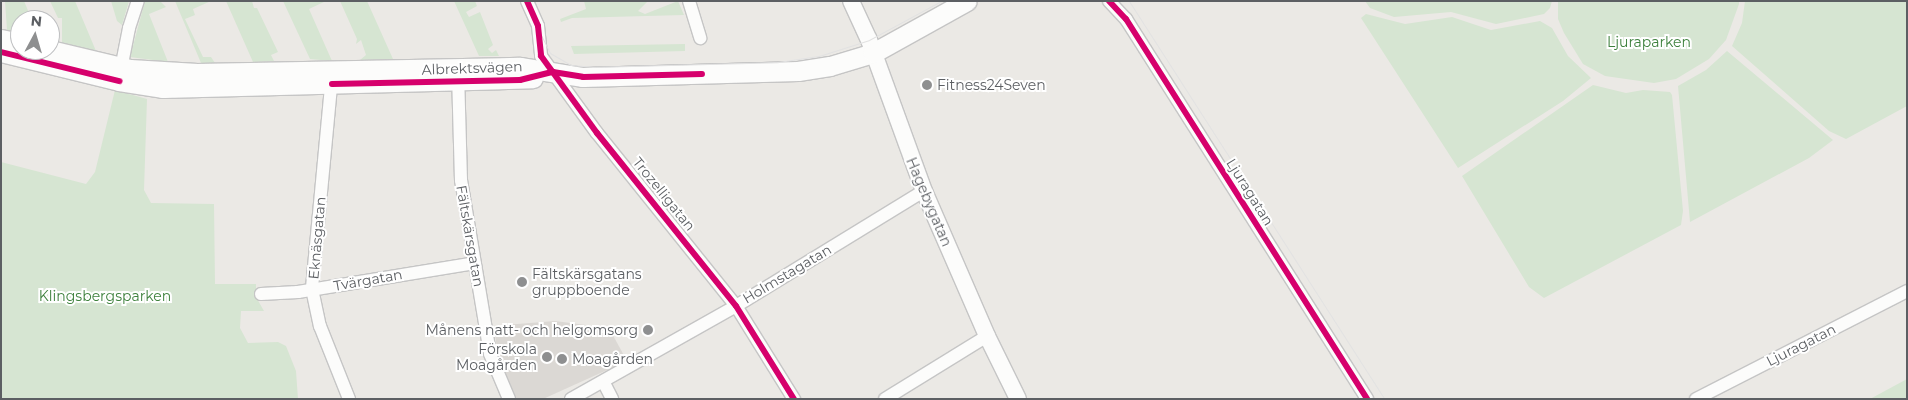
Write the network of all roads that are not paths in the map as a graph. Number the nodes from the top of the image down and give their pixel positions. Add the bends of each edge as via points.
1 (138, 1) edge
2 (527, 1) edge
3 (689, 1) edge
4 (851, 1) edge
5 (967, 1) edge
6 (1109, 1) edge
7 (700, 38) dead end
8 (1, 52) edge
9 (60, 53) edge
10 (873, 53) junction
11 (553, 72) junction
12 (120, 74) junction
13 (458, 75) junction
14 (332, 77) junction
15 (924, 192) junction
16 (475, 263) junction
17 (312, 290) junction
18 (1907, 291) edge
19 (261, 294) dead end
20 (736, 306) junction
21 (987, 336) junction
22 (604, 383) junction
23 (348, 399) edge
24 (508, 399) edge
25 (571, 399) edge
26 (612, 399) edge
27 (794, 399) edge
28 (884, 399) edge
29 (1018, 399) edge
30 (1367, 399) edge
31 (1696, 399) edge

1 - 12 street
2 - 11 street, Trozelligatan via 538,26 541,56
3 - 7 street via 697,18
4 - 10 street, Hagebygatan
5 - 10 main road, Albrektsvägen
6 - 30 street, Ljuragatan via 1126,19
8 - 12 main road, Albrektsvägen
9 - 12 main road, Albrektsvägen
10 - 11 main road, Albrektsvägen via 830,66 798,71 593,76
10 - 15 street, Hagebygatan
11 - 13 main road, Albrektsvägen via 520,67
11 - 20 street, Trozelligatan via 597,133
12 - 14 main road, Albrektsvägen
13 - 14 main road, Albrektsvägen
13 - 16 street, Fältskärsgatan via 460,180
14 - 17 street, Eknäsgatan
15 - 20 street, Holmstagatan
15 - 21 street, Hagebygatan
16 - 17 street, Tvärgatan
16 - 24 street, Fältskärsgatan via 490,354
17 - 19 street, Tvärgatan
17 - 23 street, Eknäsgatan via 320,326
18 - 31 street, Ljuragatan
20 - 22 street, Holmstagatan
20 - 27 street, Trozelligatan
21 - 28 street
21 - 29 street, Hagebygatan
22 - 25 street, Holmstagatan
22 - 26 street

